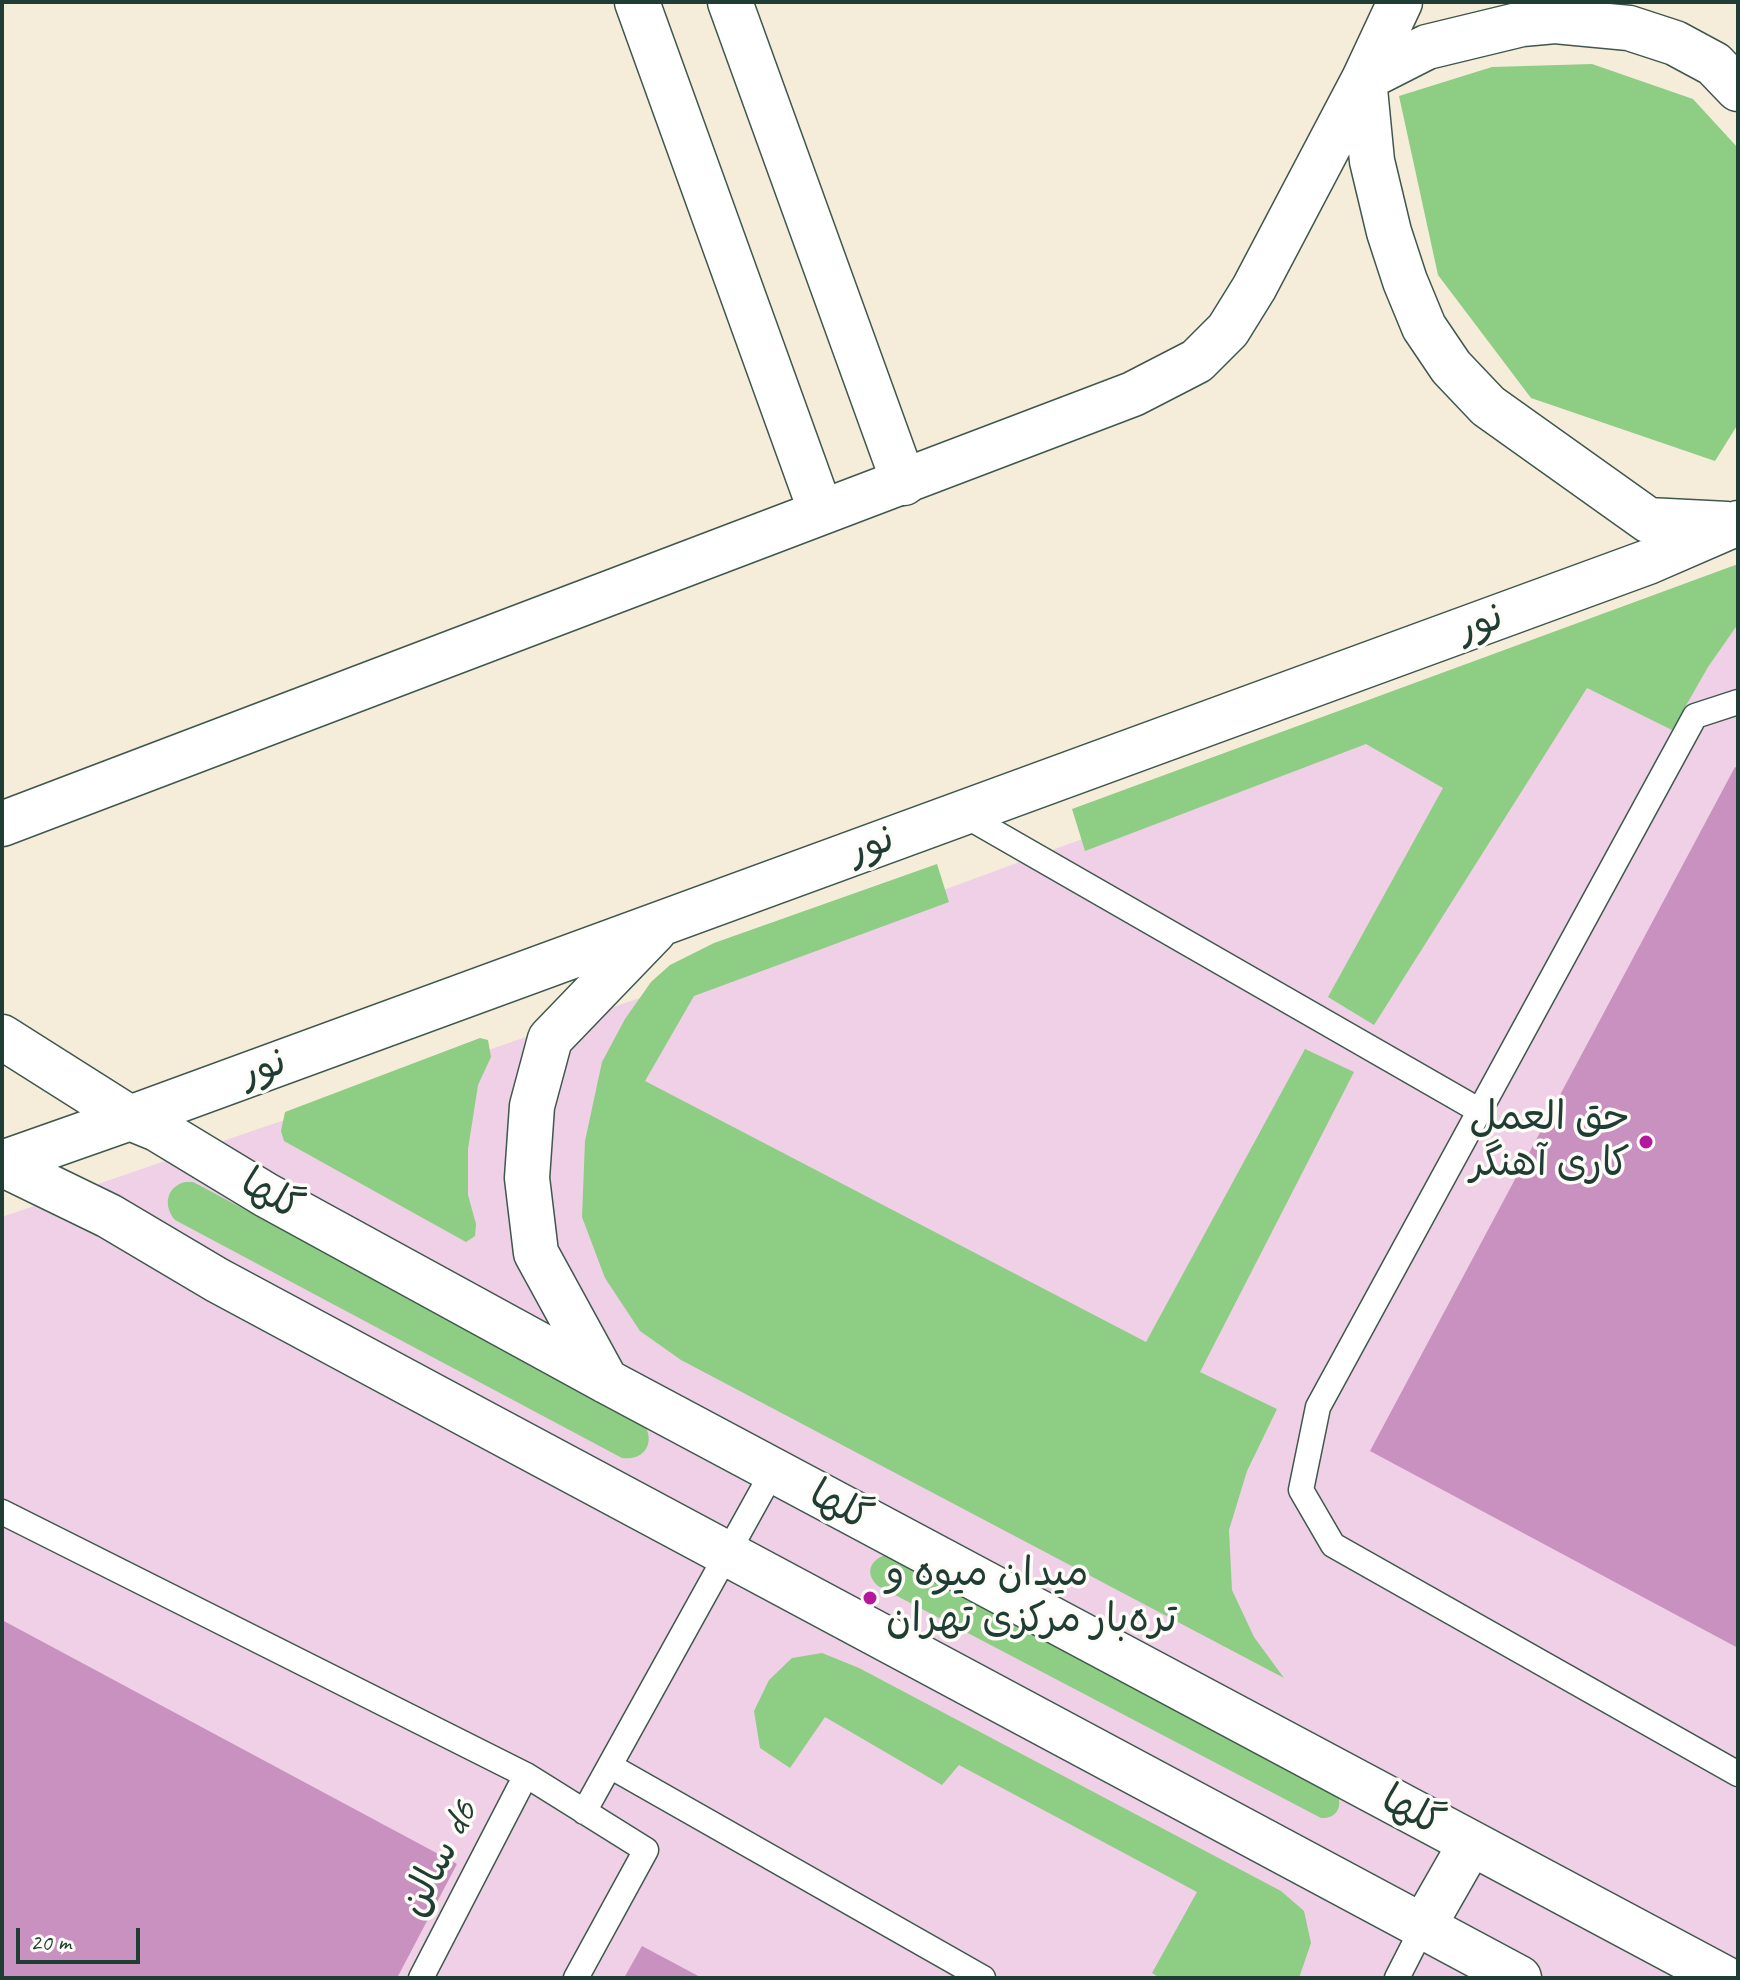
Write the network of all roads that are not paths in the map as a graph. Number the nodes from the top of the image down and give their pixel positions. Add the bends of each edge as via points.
1 (637, 2) edge
2 (730, 2) edge
3 (1400, 2) edge
4 (1364, 79) junction
5 (1738, 89) edge
6 (904, 483) junction
7 (821, 512) junction
8 (1736, 521) edge
9 (1738, 702) edge
10 (961, 813) junction
11 (2, 824) edge
12 (663, 922) junction
13 (2, 1037) edge
14 (1480, 1111) junction
15 (130, 1118) junction
16 (2, 1164) edge
17 (606, 1381) junction
18 (773, 1471) junction
19 (2, 1512) edge
20 (726, 1554) junction
21 (610, 1766) junction
22 (1738, 1774) edge
23 (526, 1775) junction
24 (584, 1812) junction
25 (1471, 1843) junction
26 (1423, 1927) junction
27 (421, 1978) edge
28 (576, 1978) edge
29 (983, 1978) edge
30 (1397, 1978) edge
31 (1519, 1978) edge
32 (1724, 1978) edge

1 - 7 main road
2 - 6 main road
3 - 4 main road
4 - 5 main road via 1427,47 1555,21 1629,28 1675,43 1714,64
4 - 6 main road via 1254,288 1228,330 1197,361 1133,394
4 - 8 main road via 1372,161 1389,232 1424,327 1451,367 1488,406 1648,520
6 - 7 main road
7 - 11 main road
8 - 10 main road, نور via 1648,562
9 - 14 lane via 1695,716
10 - 12 main road, نور
10 - 14 lane
12 - 15 main road, نور
12 - 17 main road via 550,1039 532,1106 527,1178 536,1253
13 - 15 main road, گلها
14 - 22 lane via 1318,1407 1301,1490 1333,1545
15 - 16 main road, نور
15 - 17 main road, گلها
16 - 20 main road via 109,1216 217,1280
17 - 18 main road, گلها
18 - 20 lane
18 - 25 main road, گلها
19 - 23 lane
20 - 21 lane
20 - 26 main road
21 - 24 lane
21 - 29 lane
23 - 24 lane
23 - 27 lane, سالن d6
24 - 28 lane via 646,1850
25 - 26 main road
25 - 32 main road, گلها
26 - 30 lane
26 - 31 main road

